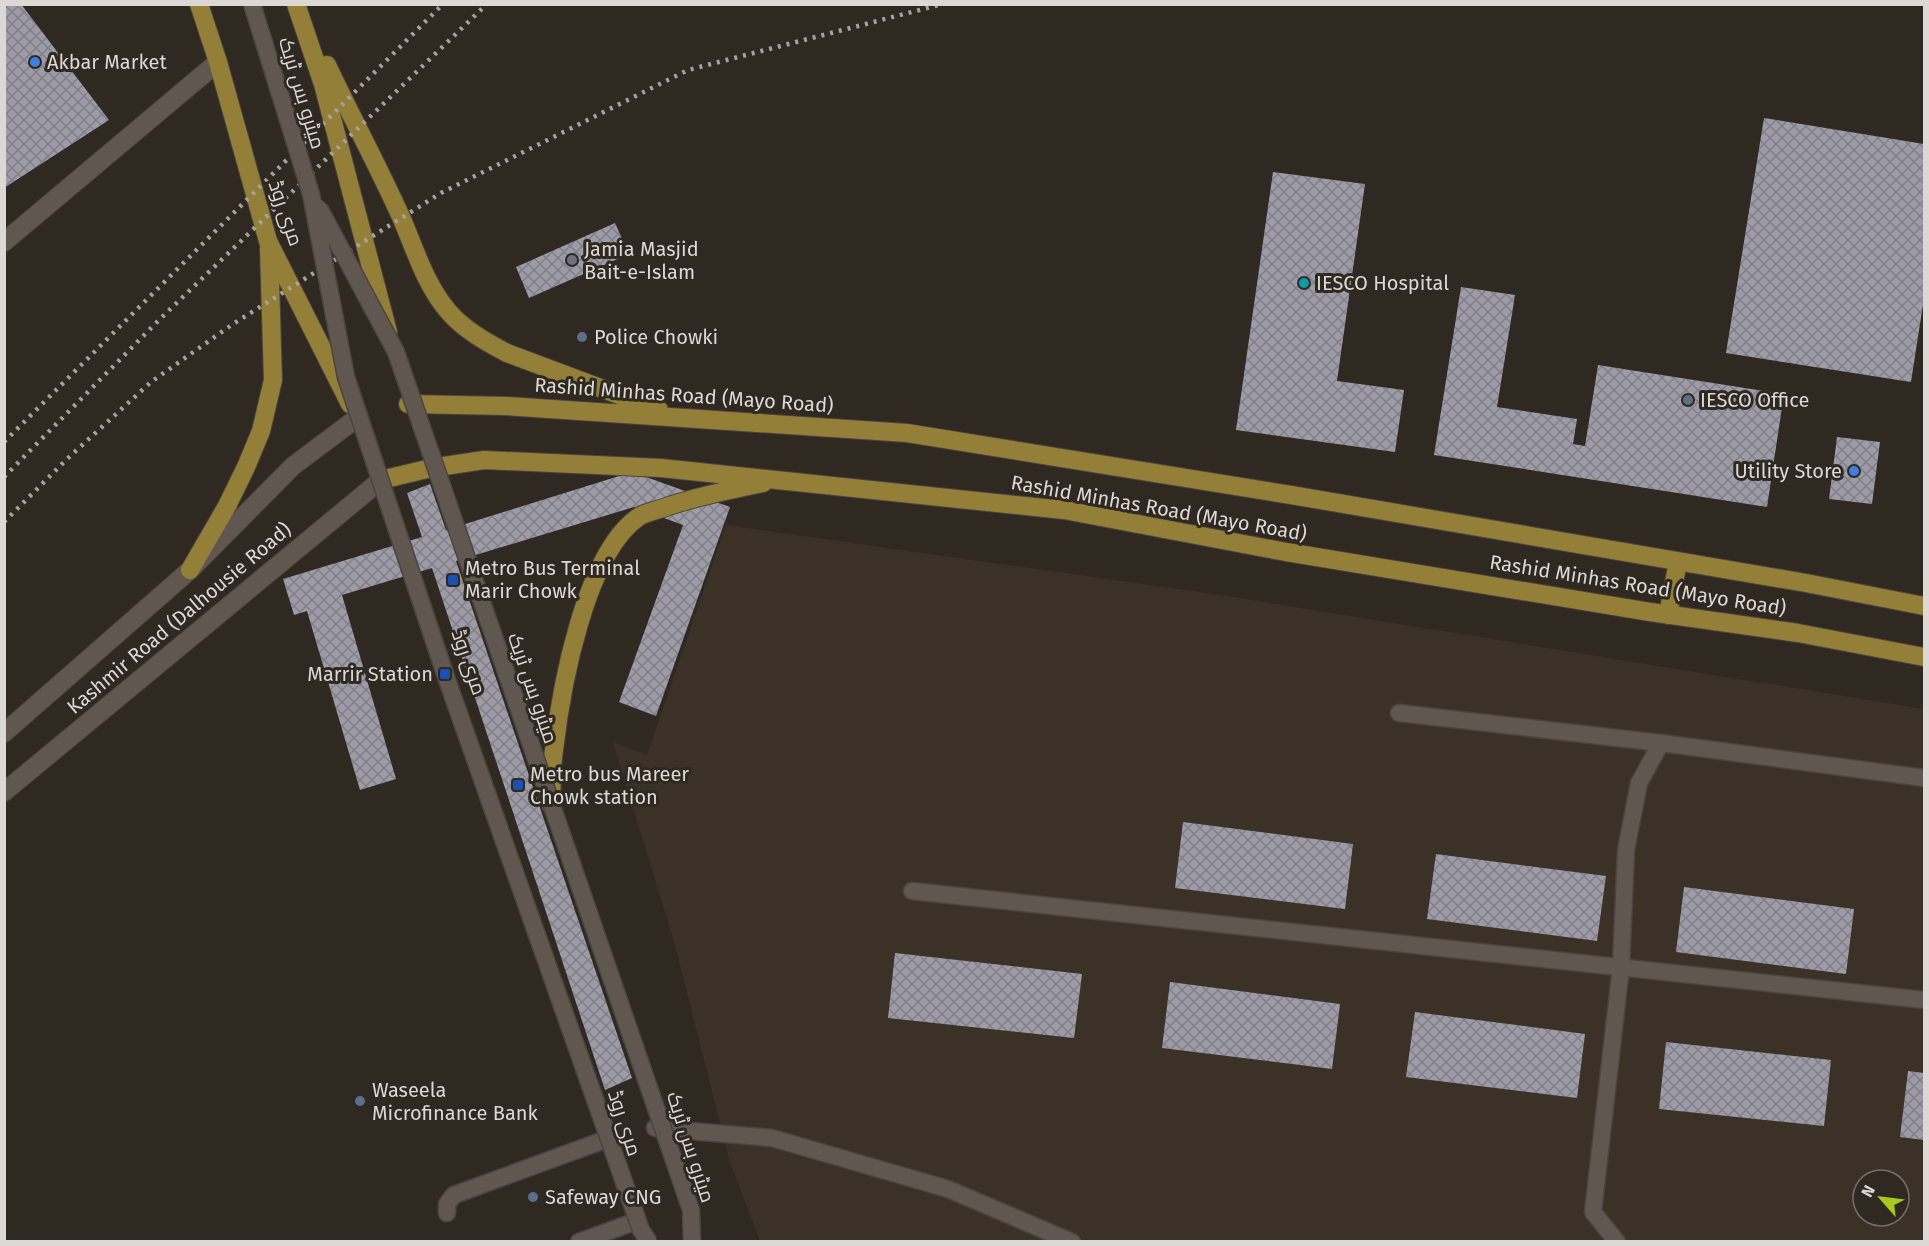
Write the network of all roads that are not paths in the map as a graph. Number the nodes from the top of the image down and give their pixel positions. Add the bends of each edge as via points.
1 (199, 4) edge
2 (252, 4) edge
3 (296, 4) edge
4 (218, 62) junction
5 (311, 194) junction
6 (268, 241) junction
7 (4, 242) edge
8 (408, 404) junction
9 (357, 418) junction
10 (679, 418) junction
11 (431, 468) junction
12 (381, 480) junction
13 (779, 480) junction
14 (1678, 561) junction
15 (190, 570) junction
16 (1924, 606) edge
17 (1668, 615) junction
18 (1924, 657) edge
19 (1399, 712) dead end
20 (4, 733) edge
21 (1661, 743) junction
22 (1924, 778) edge
23 (4, 792) edge
24 (551, 818) junction
25 (912, 891) dead end
26 (1621, 967) junction
27 (1924, 1000) edge
28 (655, 1128) junction
29 (607, 1138) junction
30 (447, 1213) dead end
31 (634, 1222) junction
32 (579, 1242) edge
33 (640, 1242) edge
34 (649, 1242) edge
35 (693, 1242) edge
36 (1072, 1242) edge
37 (1617, 1242) edge

1 - 4 main road, مری روڈ
2 - 5 lane, میٹرو بس ٹریک, bridge
3 - 8 main road, مری روڈ via 323,84
3 - 10 main road via 401,216 419,262 449,312 507,353
4 - 6 main road, مری روڈ
4 - 7 main road
5 - 34 lane, میٹرو بس ٹریک, bridge via 346,377 449,686 640,1230
5 - 35 lane, میٹرو بس ٹریک, bridge via 396,352 691,1210
6 - 9 main road, مری روڈ
6 - 15 main road via 273,380 261,430 246,467
8 - 10 main road, Rashid Minhas Road (Mayo Road) via 506,406
8 - 11 main road, مری روڈ
9 - 12 main road, مری روڈ
9 - 15 main road, Kashmir Road (Dalhousie Road) via 293,466
10 - 14 main road, Rashid Minhas Road (Mayo Road) via 907,433
11 - 12 main road, Rashid Minhas Road (Mayo Road)
11 - 13 main road, Rashid Minhas Road (Mayo Road) via 484,460 661,468
11 - 24 main road, مری روڈ
12 - 23 main road, Kashmir Road (Dalhousie Road)
12 - 29 main road, مری روڈ via 516,861
13 - 17 main road, Rashid Minhas Road (Mayo Road) via 1064,510 1286,552
13 - 24 main road via 658,509 640,516 617,538 593,580 567,674 553,752
14 - 16 main road, Rashid Minhas Road (Mayo Road)
14 - 17 main road
15 - 20 main road, Kashmir Road (Dalhousie Road)
17 - 18 main road, Rashid Minhas Road (Mayo Road) via 1798,633
19 - 21 lane
21 - 22 lane
21 - 26 lane via 1639,783 1626,850
24 - 28 main road, مری روڈ
25 - 26 lane
26 - 27 lane
26 - 37 lane via 1593,1212
28 - 35 main road, مری روڈ
28 - 36 lane via 772,1138 948,1190
29 - 30 lane via 454,1195 447,1204
29 - 31 main road, مری روڈ
31 - 32 lane
31 - 33 main road, مری روڈ

